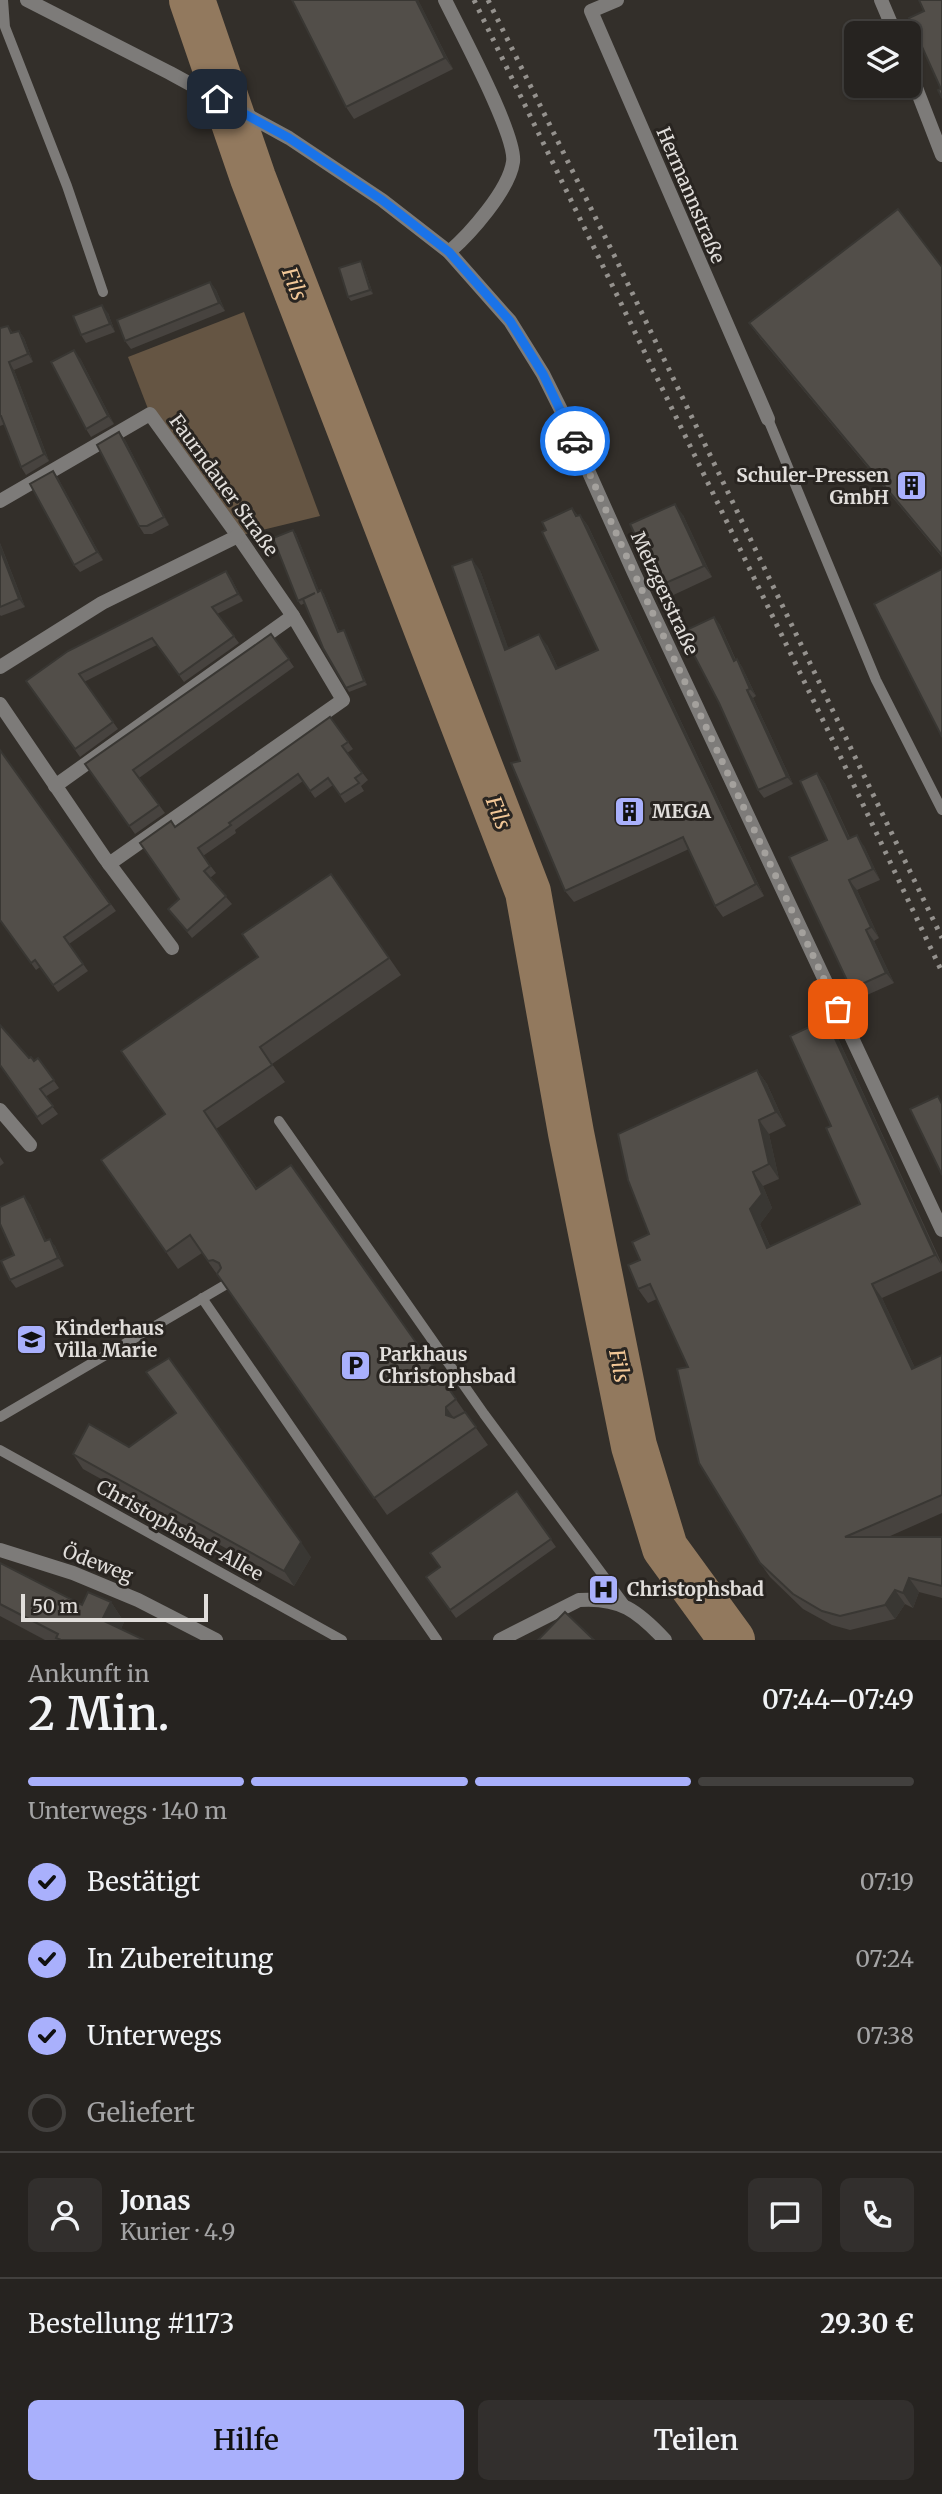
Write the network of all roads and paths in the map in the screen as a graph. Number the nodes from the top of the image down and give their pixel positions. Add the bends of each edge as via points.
1 (3, 0) edge
2 (27, 0) edge
3 (445, 0) edge
4 (617, 0) edge
5 (881, 0) edge
6 (890, 21) edge
7 (920, 98) edge
8 (942, 155) edge
9 (449, 252) junction
10 (103, 292) dead end
11 (768, 419) joint
12 (0, 501) edge
13 (238, 536) junction
14 (293, 616) junction
15 (0, 667) edge
16 (0, 704) edge
17 (55, 786) junction
18 (942, 810) edge
19 (109, 864) junction
20 (172, 948) dead end
21 (0, 1110) edge
22 (279, 1121) dead end
23 (30, 1145) dead end
24 (942, 1230) edge
25 (225, 1285) edge
26 (202, 1298) junction
27 (0, 1417) edge
28 (0, 1450) edge
29 (0, 1550) edge
30 (625, 1605) junction
31 (216, 1640) edge
32 (342, 1640) edge
33 (437, 1640) edge
34 (500, 1640) edge
35 (665, 1640) edge

1 - 10 lane via 5,27
2 - 9 street via 289,138
3 - 9 street via 505,127 514,159 510,176 489,208
4 - 11 street, Hermannstraße via 591,11
5 - 6 street
7 - 8 street
9 - 24 street, Metzgerstraße via 510,321 543,374
11 - 18 lane via 876,680
12 - 13 street, Faurndauer Straße via 150,414
13 - 14 street, Faurndauer Straße
13 - 15 street via 102,603
14 - 17 street
14 - 19 street, Faurndauer Straße via 343,700
16 - 17 street
17 - 19 street
19 - 20 street
21 - 23 street
22 - 30 lane via 480,1418
25 - 26 lane
26 - 27 lane
26 - 33 lane
28 - 32 lane, Christophsbad-Allee
29 - 31 street, Ödeweg via 74,1573
30 - 34 street via 579,1600
30 - 35 street

